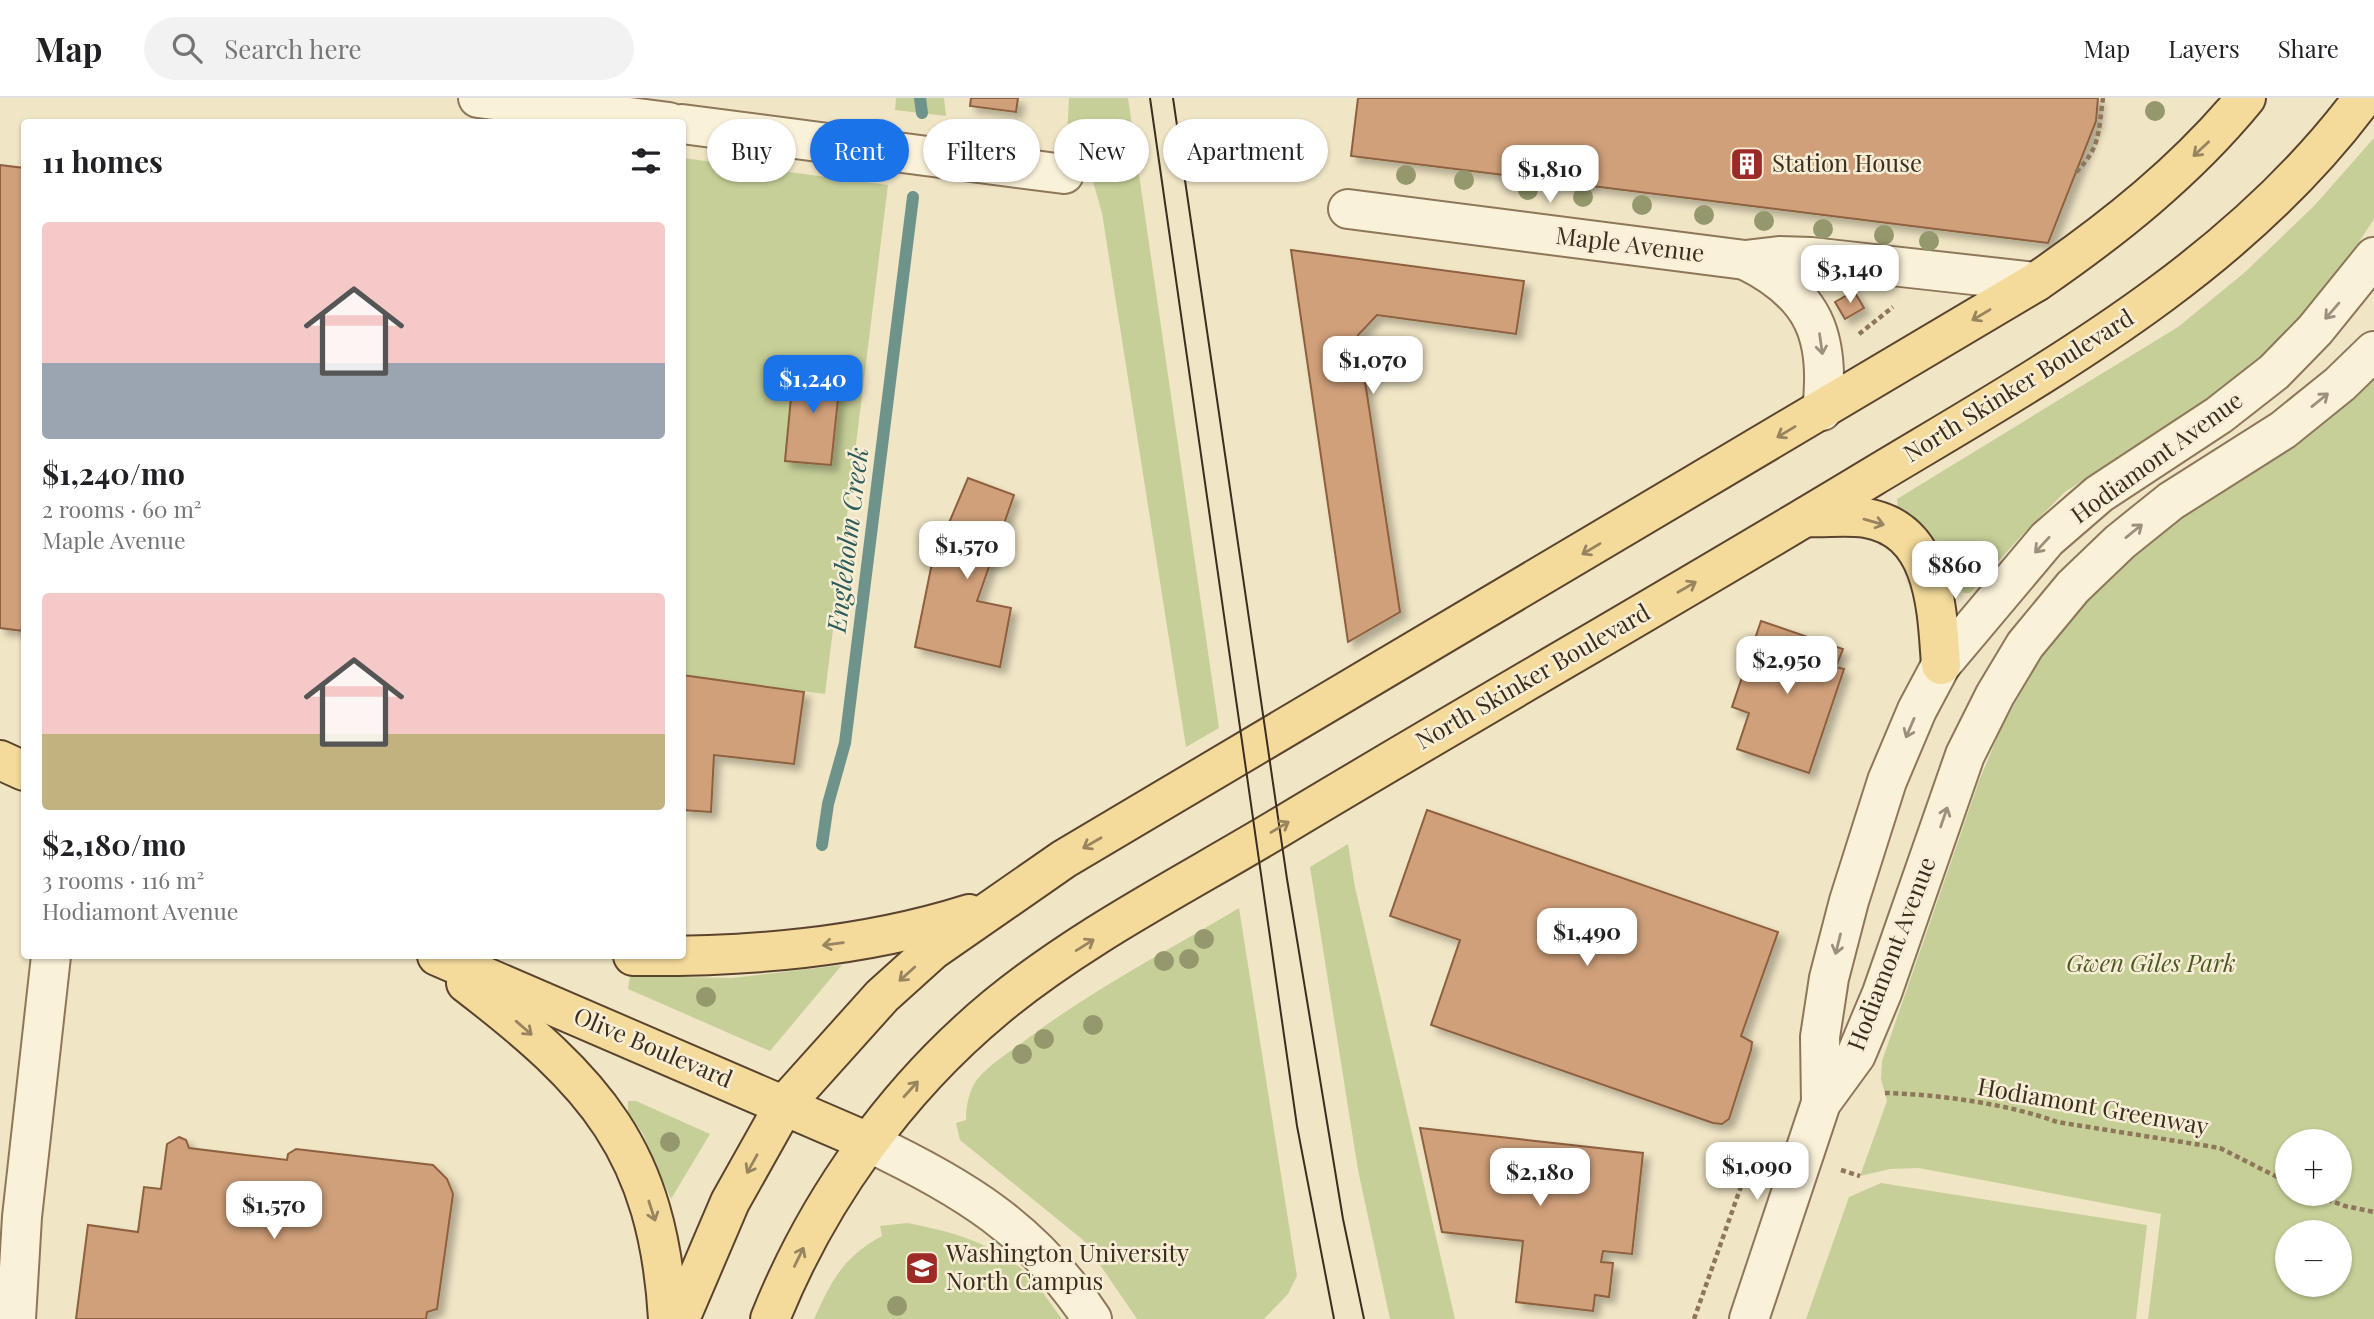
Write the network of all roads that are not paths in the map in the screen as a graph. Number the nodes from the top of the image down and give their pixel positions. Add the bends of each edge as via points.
1 (478, 98) edge
2 (2246, 98) edge
3 (2363, 98) edge
4 (539, 114) edge
5 (620, 119) edge
6 (686, 125) edge
7 (1054, 173) edge
8 (1348, 209) dead end
9 (2374, 257) edge
10 (1745, 260) junction
11 (2036, 282) junction
12 (2374, 351) edge
13 (1822, 411) junction
14 (1806, 517) junction
15 (1941, 665) junction
16 (0, 760) edge
17 (21, 770) edge
18 (994, 905) junction
19 (686, 955) edge
20 (51, 959) edge
21 (436, 959) edge
22 (445, 959) edge
23 (1821, 1103) junction
24 (785, 1104) junction
25 (868, 1142) junction
26 (16, 1319) edge
27 (668, 1319) edge
28 (680, 1319) edge
29 (771, 1319) edge
30 (1092, 1319) edge
31 (1749, 1319) edge

1 - 4 street
2 -> 11 main road via 2215,136 2167,180 2104,235
3 - 14 main road, North Skinker Boulevard via 2287,187 2213,254 2120,327
4 - 5 street
6 - 7 street
8 - 10 street, Maple Avenue
9 -> 15 street, Hodiamont Avenue via 2274,372 2219,415 2099,494 2047,539
10 - 11 street, Maple Avenue via 1811,257
10 -> 13 street, Maple Avenue via 1790,287 1815,321 1823,351
11 -> 13 main road
23 -> 12 street, Hodiamont Avenue via 1856,1055 1965,755 2025,645 2073,587 2120,542 2171,501 2283,430
13 -> 18 main road via 1064,859
14 -> 15 main road via 1867,519 1897,529 1920,553 1935,593
25 -> 14 main road, North Skinker Boulevard via 943,1054 999,1004 1062,960
15 -> 23 street, Hodiamont Avenue via 1887,781 1849,901 1829,978 1820,1037
16 - 17 main road
18 -> 19 main road via 910,930 795,949
18 -> 24 main road via 933,950 882,996
20 - 26 street via 22,1217
21 -> 27 main road via 557,1058 609,1119 629,1152 658,1227
22 - 24 main road, Olive Boulevard
23 - 31 street, Hodiamont Avenue
24 - 25 main road, Olive Boulevard
24 -> 28 main road via 730,1202
29 -> 25 main road, North Skinker Boulevard via 813,1230
25 - 30 street via 937,1174 1000,1217 1067,1281

